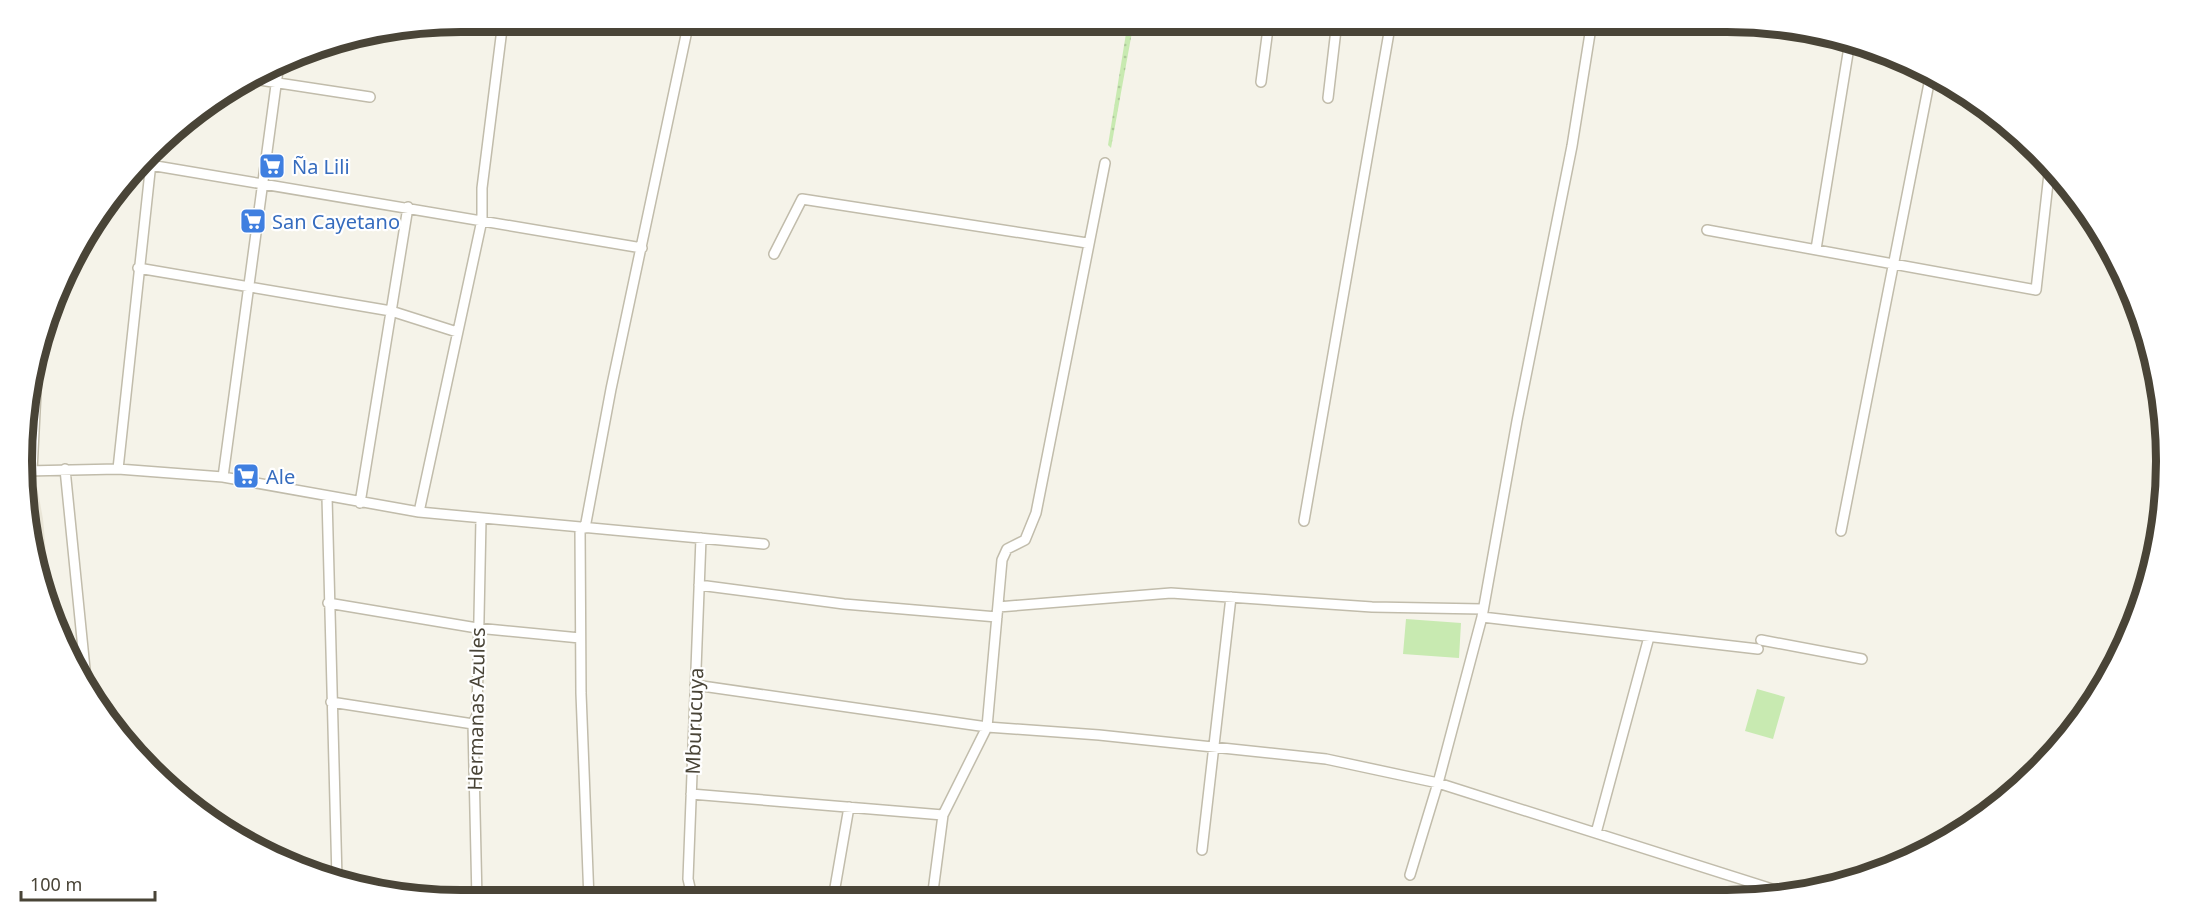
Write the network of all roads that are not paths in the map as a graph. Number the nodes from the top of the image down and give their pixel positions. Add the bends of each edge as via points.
1 (502, 32) edge
2 (687, 32) edge
3 (1268, 32) edge
4 (1336, 32) edge
5 (1389, 32) edge
6 (1590, 32) edge
7 (1849, 49) edge
8 (277, 73) edge
9 (263, 80) edge
10 (276, 82) junction
11 (1261, 82) dead end
12 (1929, 82) edge
13 (370, 97) dead end
14 (1328, 98) dead end
15 (1105, 163) dead end
16 (150, 165) joint
17 (2049, 177) edge
18 (263, 183) junction
19 (408, 207) junction
20 (482, 220) junction
21 (1707, 230) dead end
22 (1087, 243) junction
23 (642, 248) junction
24 (1816, 249) junction
25 (774, 254) dead end
26 (1893, 264) junction
27 (138, 268) junction
28 (248, 287) junction
29 (391, 311) junction
30 (457, 332) junction
31 (65, 469) junction
32 (118, 469) junction
33 (32, 471) edge
34 (223, 477) junction
35 (327, 497) junction
36 (360, 503) junction
37 (419, 512) junction
38 (481, 519) junction
39 (1304, 521) dead end
40 (582, 528) junction
41 (1842, 531) dead end
42 (701, 538) junction
43 (764, 544) dead end
44 (699, 585) junction
45 (1231, 597) junction
46 (328, 603) junction
47 (998, 612) junction
48 (1482, 613) junction
49 (477, 628) junction
50 (1649, 637) junction
51 (580, 638) junction
52 (1862, 659) dead end
53 (85, 667) edge
54 (695, 685) junction
55 (331, 702) junction
56 (473, 724) junction
57 (987, 727) junction
58 (1213, 749) junction
59 (1438, 783) junction
60 (691, 794) junction
61 (849, 807) junction
62 (943, 815) junction
63 (1596, 833) junction
64 (1202, 850) dead end
65 (337, 871) edge
66 (1410, 875) dead end
67 (1768, 888) edge
68 (477, 890) edge
69 (589, 890) edge
70 (691, 890) edge
71 (834, 890) edge
72 (933, 890) edge

1 - 20 street via 482,188
2 - 23 street
3 - 11 street
4 - 14 street
5 - 39 street
6 - 48 street
7 - 24 street
8 - 10 street
9 - 10 street
10 - 13 street
10 - 18 street
12 - 26 street
15 - 22 street
16 - 18 street
16 - 27 street
17 - 26 street via 2036,290
18 - 19 street
18 - 28 street
19 - 20 street
19 - 29 street
20 - 23 street
20 - 30 street
21 - 24 street
22 - 25 street via 802,199
22 - 47 street via 1036,513 1025,540 1005,552
23 - 40 street
24 - 26 street
26 - 41 street
27 - 28 street
27 - 32 street
28 - 29 street
28 - 34 street
29 - 30 street
29 - 36 street
30 - 37 street
31 - 32 street
31 - 33 street
31 - 53 street
32 - 34 street
34 - 35 street
35 - 36 street
35 - 46 street
36 - 37 street
37 - 38 street
38 - 40 street
38 - 49 street, Hermanas Azules
40 - 42 street
40 - 51 street
42 - 43 street
42 - 44 street, Mburucuya
44 - 47 street via 844,604
44 - 54 street, Mburucuya
45 - 47 street via 1171,593 1062,600
45 - 48 street
45 - 58 street
46 - 49 street
46 - 55 street
47 - 57 street
48 - 50 street
48 - 59 street
49 - 51 street
49 - 56 street, Hermanas Azules via 477,715
50 - 52 street via 1760,644
50 - 63 street
51 - 69 street
54 - 57 street
54 - 60 street, Mburucuya
55 - 56 street
55 - 65 street
56 - 68 street, Hermanas Azules
57 - 58 street
57 - 62 street
58 - 59 street via 1326,759
58 - 64 street
59 - 63 street
59 - 66 street
60 - 61 street
60 - 70 street, Mburucuya
61 - 62 street
61 - 71 street
62 - 72 street
63 - 67 street

